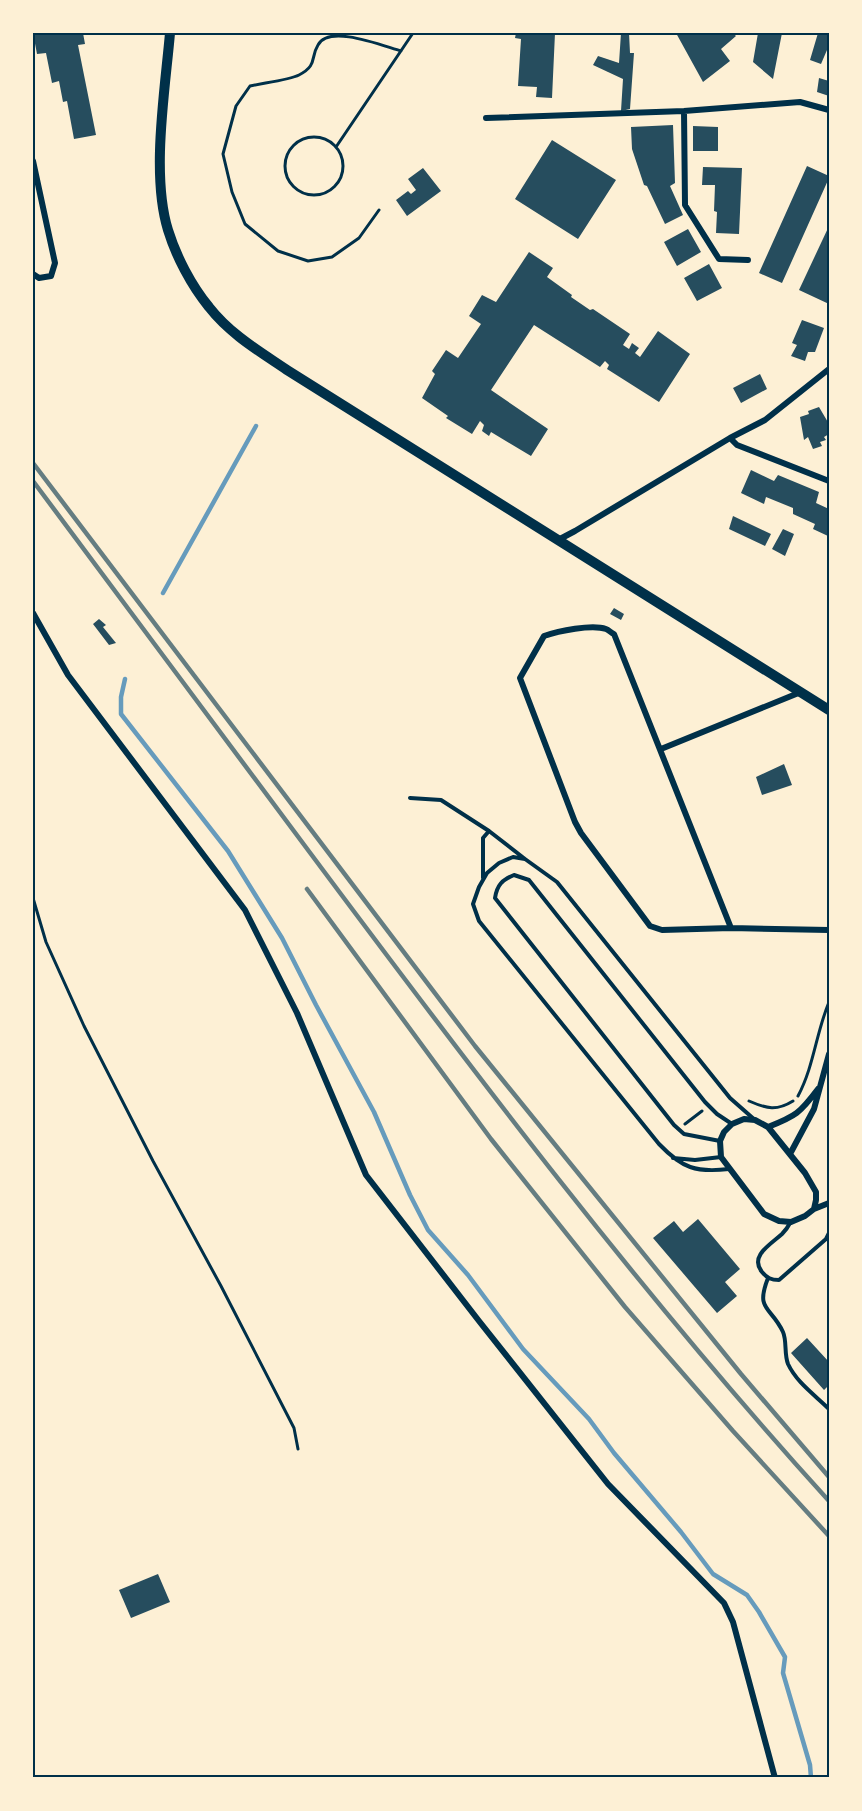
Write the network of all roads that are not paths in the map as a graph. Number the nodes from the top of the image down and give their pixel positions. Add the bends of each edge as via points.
1 (170, 33) edge
2 (829, 110) edge
3 (684, 111) junction
4 (486, 118) dead end
5 (33, 161) edge
6 (747, 260) dead end
7 (33, 274) edge
8 (829, 369) edge
9 (730, 438) junction
10 (829, 481) edge
11 (558, 540) junction
12 (33, 613) edge
13 (801, 692) junction
14 (829, 710) edge
15 (661, 749) junction
16 (410, 798) dead end
17 (489, 831) junction
18 (525, 859) junction
19 (483, 880) junction
20 (731, 928) junction
21 (829, 930) edge
22 (829, 1054) edge
23 (820, 1086) junction
24 (755, 1120) junction
25 (732, 1124) junction
26 (768, 1127) junction
27 (720, 1142) junction
28 (790, 1154) junction
29 (721, 1157) junction
30 (672, 1158) junction
31 (729, 1169) junction
32 (829, 1203) edge
33 (814, 1209) junction
34 (791, 1222) junction
35 (829, 1233) edge
36 (768, 1278) junction
37 (829, 1409) edge
38 (775, 1778) edge

1 - 11 main road via 161,141 162,198 176,248 209,307 246,343
2 - 3 street via 800,102
3 - 4 street
3 - 6 street via 685,205 719,260
5 - 7 street via 55,263 51,276 39,278
8 - 9 street via 765,420
9 - 10 street via 737,445
9 - 11 street
11 - 13 main road
12 - 38 street via 68,675 244,910 297,1013 366,1175 608,1484 723,1603 733,1622
13 - 14 main road
13 - 15 street
15 - 20 street
15 - 20 street via 614,634 588,627 544,636 520,678 581,833 650,926 662,930
16 - 17 lane via 441,800
17 - 18 lane
17 - 19 lane via 483,838
18 - 19 lane via 513,857 500,862
18 - 24 lane via 557,882 730,1098
19 - 30 lane via 473,904 479,921
20 - 21 street
22 - 23 street
23 - 26 street via 801,1111
23 - 28 street via 808,1121
24 - 25 street
24 - 26 street
25 - 27 street
25 - 27 lane via 709,1106 529,880 514,875 503,880 495,898 678,1129 684,1134
26 - 28 street
27 - 29 street
28 - 33 street via 816,1192
29 - 30 lane
29 - 31 street
30 - 31 lane via 687,1167
31 - 34 street via 764,1214
32 - 33 street
33 - 34 street
34 - 36 lane via 761,1252 759,1268
35 - 36 lane via 779,1280
36 - 37 lane via 762,1294 766,1308 785,1335 787,1363 804,1387

